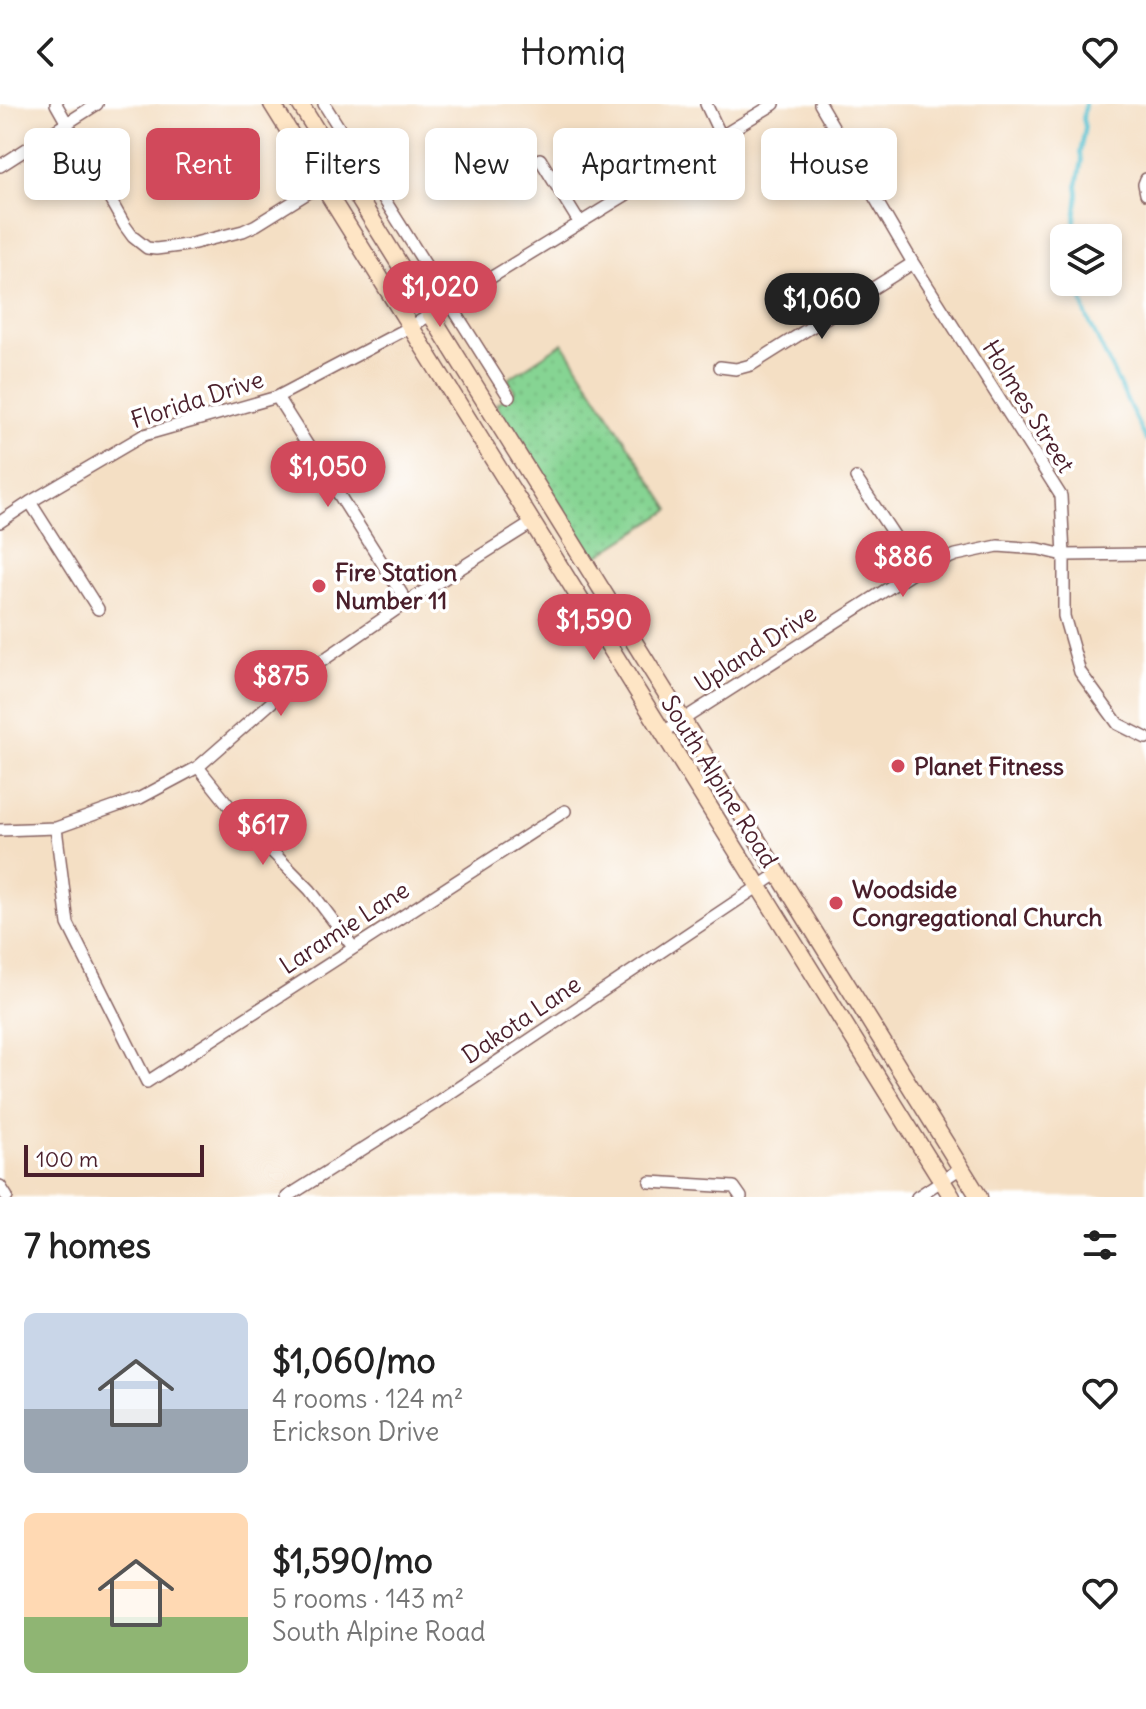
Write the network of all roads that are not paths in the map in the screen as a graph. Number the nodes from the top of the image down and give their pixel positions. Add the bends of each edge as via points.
1 (56, 104) edge
2 (97, 104) edge
3 (272, 104) edge
4 (300, 104) edge
5 (324, 104) edge
6 (706, 104) edge
7 (774, 104) edge
8 (820, 104) edge
9 (67, 123) junction
10 (287, 128) edge
11 (717, 128) edge
12 (734, 128) edge
13 (540, 159) dead end
14 (0, 166) edge
15 (1146, 179) edge
16 (1146, 194) edge
17 (296, 200) edge
18 (332, 200) edge
19 (615, 200) edge
20 (579, 222) junction
21 (913, 263) junction
22 (450, 303) junction
23 (431, 314) junction
24 (412, 326) junction
25 (720, 367) dead end
26 (277, 397) junction
27 (509, 397) dead end
28 (856, 478) dead end
29 (30, 502) junction
30 (0, 522) edge
31 (532, 523) junction
32 (1146, 554) edge
33 (1064, 555) junction
34 (917, 570) junction
35 (407, 602) junction
36 (98, 609) dead end
37 (682, 721) junction
38 (662, 733) junction
39 (1146, 738) edge
40 (198, 767) junction
41 (565, 811) dead end
42 (56, 828) junction
43 (0, 830) edge
44 (777, 874) junction
45 (758, 887) junction
46 (353, 947) junction
47 (961, 1168) junction
48 (941, 1181) junction
49 (650, 1182) dead end
50 (0, 1186) edge
51 (7, 1197) edge
52 (287, 1197) edge
53 (741, 1197) edge
54 (917, 1197) edge
55 (952, 1197) edge
56 (979, 1197) edge

1 - 9 street
2 - 9 street
3 - 10 main road, South Alpine Road
4 - 23 main road, South Alpine Road
5 - 22 street
6 - 11 street
7 - 12 street, Florida Drive
8 - 21 street, Holmes Street
9 - 14 street
9 - 17 street via 125,226 147,248 243,231
13 - 20 street
15 - 16 street
18 - 24 main road, South Alpine Road
19 - 20 street, Florida Drive
20 - 22 street, Florida Drive
21 - 25 street via 751,365
21 - 33 street, Holmes Street via 1061,496
22 - 23 street, Florida Drive
22 - 27 street
23 - 24 street, Florida Drive
23 - 37 main road, South Alpine Road
24 - 26 street, Florida Drive
24 - 31 main road, South Alpine Road
26 - 29 street, Florida Drive via 144,435
26 - 35 street
28 - 34 street
29 - 30 street, Florida Drive
29 - 36 street
31 - 35 street
31 - 38 main road, South Alpine Road
32 - 33 street, Upland Drive
33 - 34 street, Upland Drive via 998,546
33 - 39 street, Holmes Street via 1064,616 1080,672 1118,724
34 - 37 street, Upland Drive
35 - 40 street via 306,672
37 - 38 street, Upland Drive
37 - 44 main road, South Alpine Road
38 - 45 main road, South Alpine Road
40 - 42 street via 140,798
40 - 46 street via 238,817 310,890
41 - 46 street, Laramie Lane
42 - 43 street
42 - 46 street, Laramie Lane via 68,924 147,1082
44 - 45 street, Dakota Lane
44 - 47 main road, South Alpine Road
45 - 48 main road, South Alpine Road
45 - 52 street, Dakota Lane
47 - 48 street
47 - 56 main road, South Alpine Road
48 - 54 street
48 - 55 main road, South Alpine Road
49 - 53 street via 734,1187
50 - 51 street

